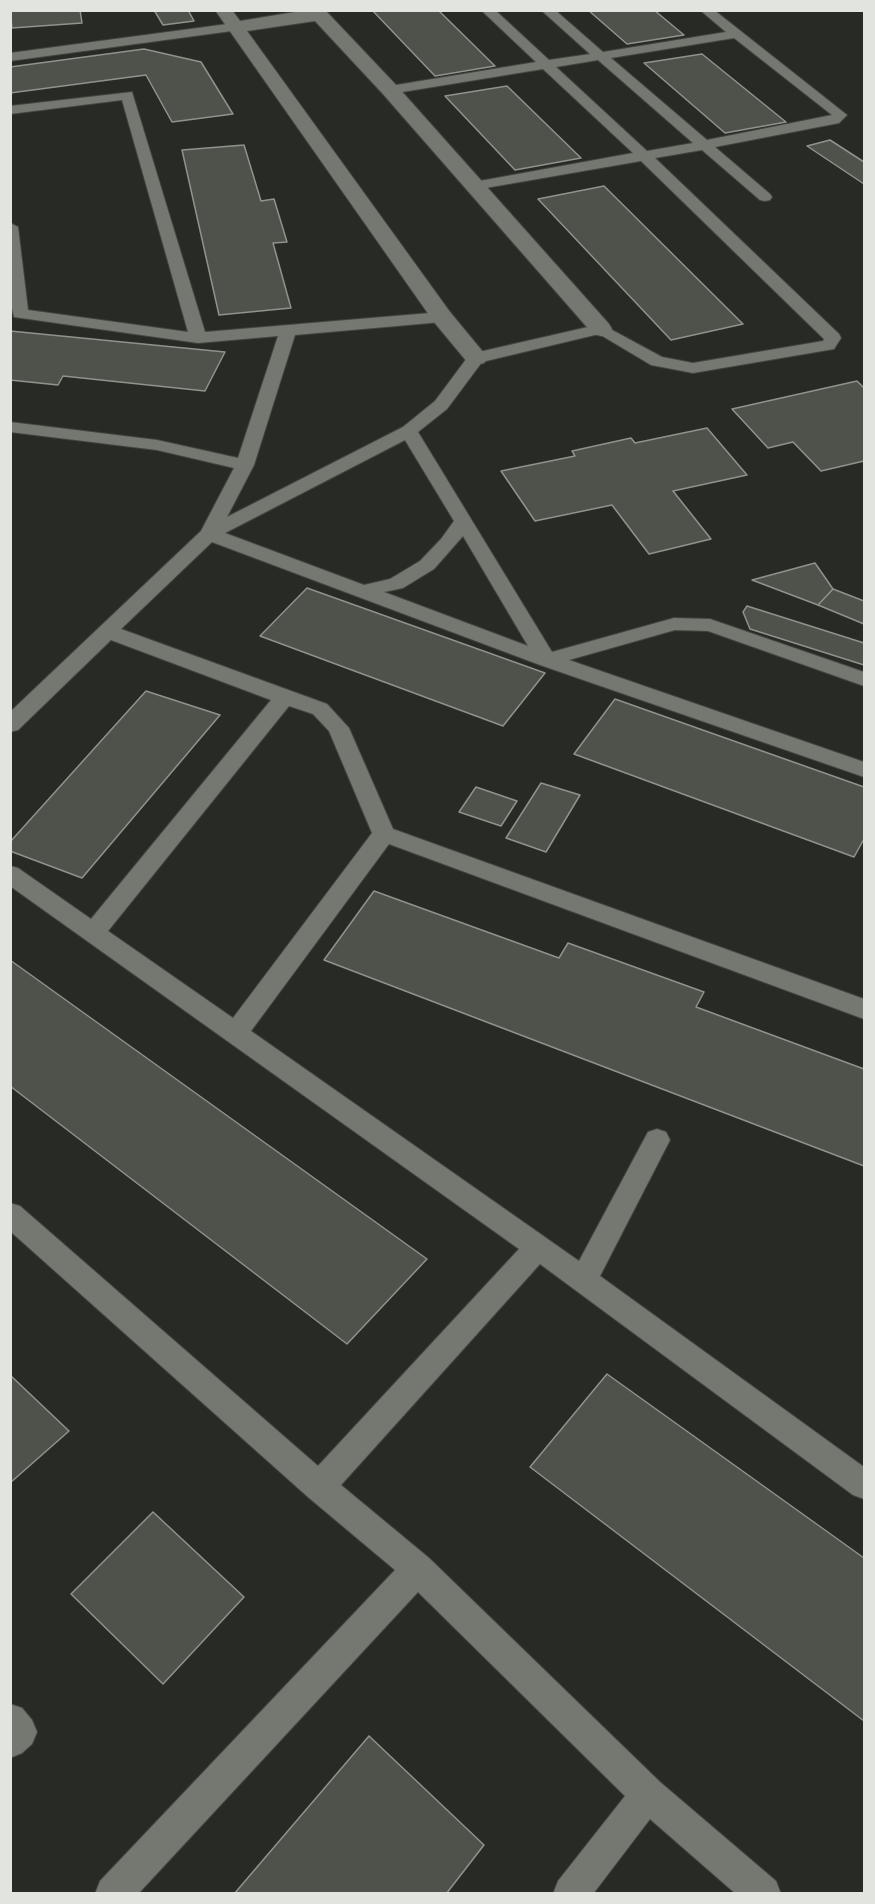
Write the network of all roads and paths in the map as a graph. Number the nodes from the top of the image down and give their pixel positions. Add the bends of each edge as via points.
1 (223, 10) edge
2 (488, 10) edge
3 (547, 10) edge
4 (706, 10) edge
5 (317, 13) edge
6 (235, 27) junction
7 (736, 34) junction
8 (599, 56) junction
9 (10, 57) edge
10 (544, 65) junction
11 (390, 90) junction
12 (10, 110) edge
13 (705, 145) junction
14 (644, 156) junction
15 (474, 186) junction
16 (765, 197) dead end
17 (10, 227) edge
18 (16, 314) edge
19 (442, 317) junction
20 (601, 329) junction
21 (288, 330) junction
22 (198, 338) junction
23 (476, 358) junction
24 (10, 427) edge
25 (409, 431) junction
26 (244, 465) junction
27 (464, 522) junction
28 (209, 534) junction
29 (362, 591) junction
30 (106, 631) junction
31 (547, 660) junction
32 (864, 678) edge
33 (285, 697) junction
34 (10, 725) edge
35 (864, 770) edge
36 (384, 834) junction
37 (10, 874) edge
38 (93, 933) junction
39 (864, 1009) edge
40 (236, 1033) junction
41 (657, 1140) dead end
42 (10, 1214) edge
43 (538, 1247) junction
44 (583, 1280) junction
45 (864, 1485) edge
46 (319, 1487) junction
47 (418, 1569) junction
48 (10, 1720) edge
49 (10, 1741) edge
50 (648, 1794) junction
51 (113, 1893) edge
52 (571, 1893) edge
53 (763, 1893) edge

1 - 6 street
2 - 10 lane
3 - 8 lane
4 - 7 lane
5 - 6 street
5 - 11 street
6 - 9 lane
6 - 19 street
7 - 8 lane
7 - 13 lane via 840,115 834,120
8 - 10 lane
8 - 13 lane
10 - 11 lane
10 - 14 lane
11 - 15 street
12 - 22 lane via 128,95
13 - 14 lane
13 - 16 lane
14 - 15 lane
14 - 20 lane via 833,338 828,345 693,369 657,361
15 - 20 street
17 - 18 lane
18 - 22 lane
19 - 21 lane
19 - 23 street
20 - 23 lane
21 - 22 lane
21 - 26 lane
23 - 25 lane via 441,405
24 - 26 lane via 157,445
25 - 27 lane
25 - 28 lane
26 - 28 lane
27 - 29 lane via 427,565 396,584
27 - 31 lane
28 - 29 lane
28 - 30 lane
29 - 31 lane
30 - 33 lane
30 - 34 lane
31 - 32 lane via 674,624 710,625
31 - 35 lane
33 - 36 lane via 320,709 338,728
33 - 38 lane
36 - 39 lane
36 - 40 lane
37 - 38 lane
38 - 40 lane
40 - 43 lane
41 - 44 lane
42 - 46 lane
43 - 44 lane
43 - 46 lane
44 - 45 lane
46 - 47 lane
47 - 50 lane
47 - 51 lane
48 - 49 lane via 20,1732
50 - 52 lane
50 - 53 lane

